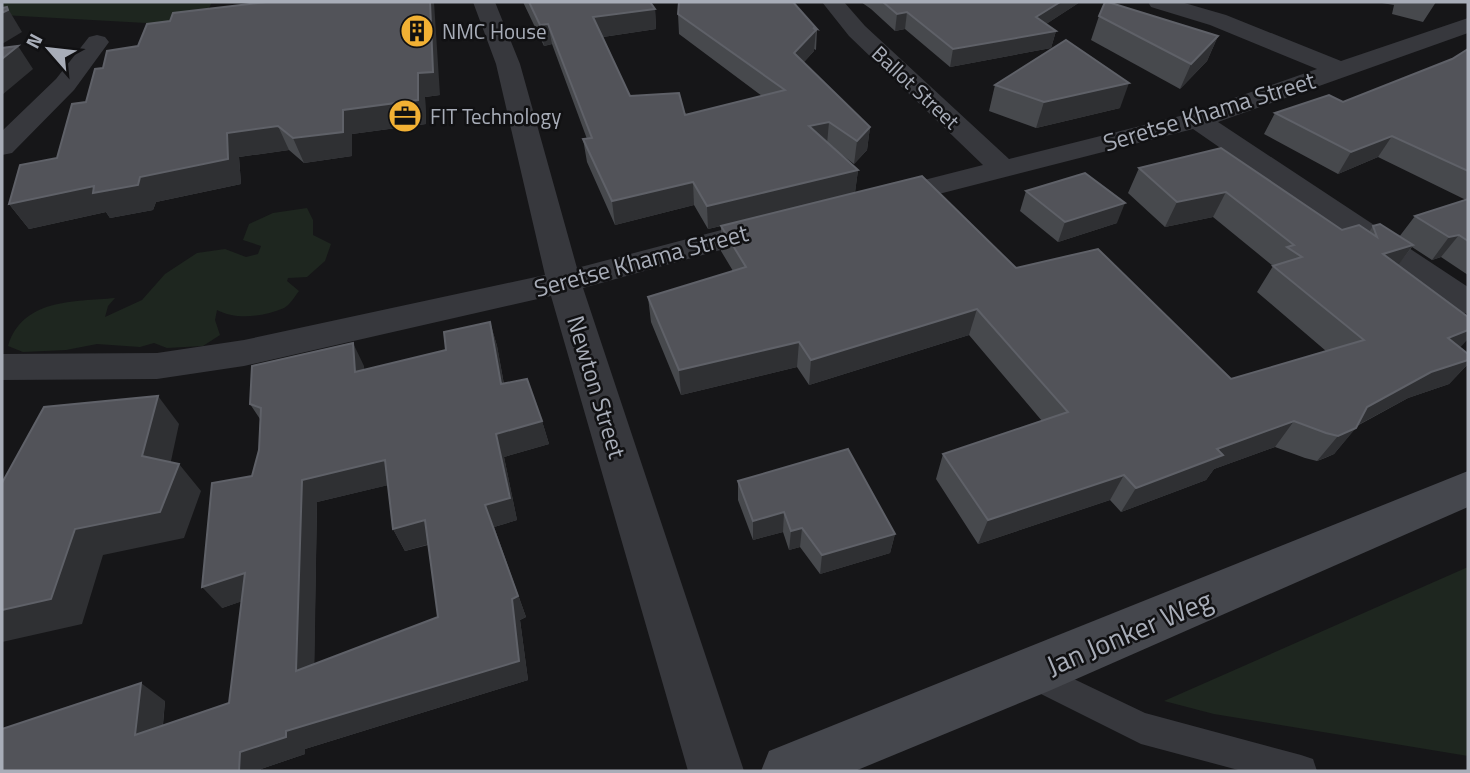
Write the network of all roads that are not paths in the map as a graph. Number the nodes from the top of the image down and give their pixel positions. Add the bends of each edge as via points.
1 (484, 2) edge
2 (833, 2) edge
3 (1159, 2) edge
4 (1468, 25) edge
5 (97, 42) dead end
6 (1340, 70) junction
7 (1197, 120) junction
8 (2, 147) edge
9 (1003, 169) junction
10 (860, 205) edge
11 (793, 221) edge
12 (564, 282) junction
13 (1468, 303) edge
14 (2, 367) edge
15 (1468, 488) edge
16 (1031, 673) junction
17 (716, 771) edge
18 (789, 771) edge
19 (1301, 771) edge

1 - 12 street, Newton Street via 508,64
2 - 9 street, Ballot Street via 857,31
3 - 6 street via 1217,20
4 - 6 street, Seretse Khama Street
5 - 8 street via 79,71
6 - 7 street, Seretse Khama Street
7 - 9 street, Seretse Khama Street
7 - 13 street
9 - 10 street, Seretse Khama Street
11 - 12 street, Seretse Khama Street
12 - 14 street, Seretse Khama Street via 232,355 157,366
12 - 17 street, Newton Street
15 - 16 main road, Jan Jonker Weg
16 - 18 main road, Jan Jonker Weg
16 - 19 lane via 1141,728

